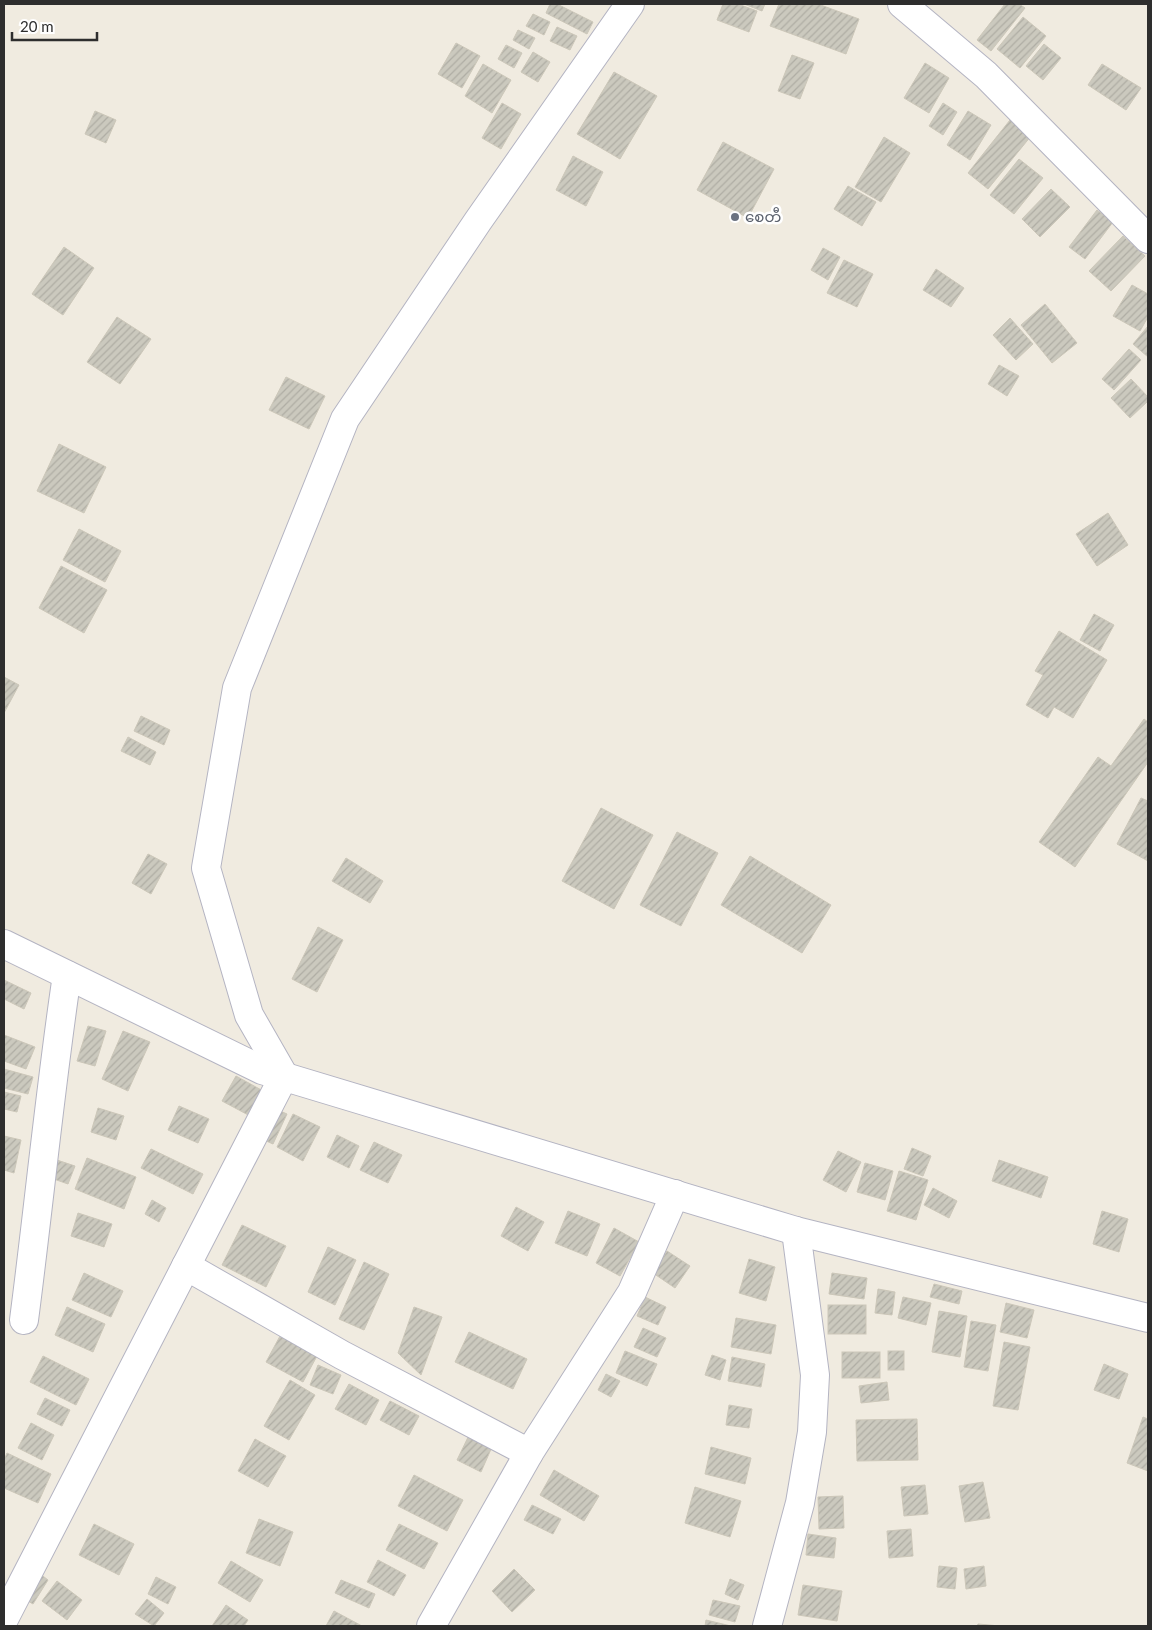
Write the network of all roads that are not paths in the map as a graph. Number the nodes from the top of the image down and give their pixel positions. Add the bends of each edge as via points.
1 (630, 4) edge
2 (902, 4) edge
3 (1148, 239) edge
4 (4, 944) edge
5 (67, 974) junction
6 (284, 1076) junction
7 (675, 1194) junction
8 (796, 1231) junction
9 (186, 1266) junction
10 (1148, 1318) edge
11 (24, 1320) dead end
12 (529, 1453) junction
13 (11, 1620) edge
14 (431, 1626) edge
15 (767, 1626) edge

1 - 6 street via 478,221 345,420 237,688 206,868 248,1015
2 - 3 street via 986,75
4 - 5 street
5 - 6 street via 262,1070
5 - 11 street via 51,1082 44,1171
6 - 7 street
6 - 9 street
7 - 8 street
7 - 12 street via 632,1292
8 - 10 street
8 - 15 street via 815,1375 812,1432 800,1504
9 - 12 street via 342,1355
9 - 13 street
12 - 14 street

